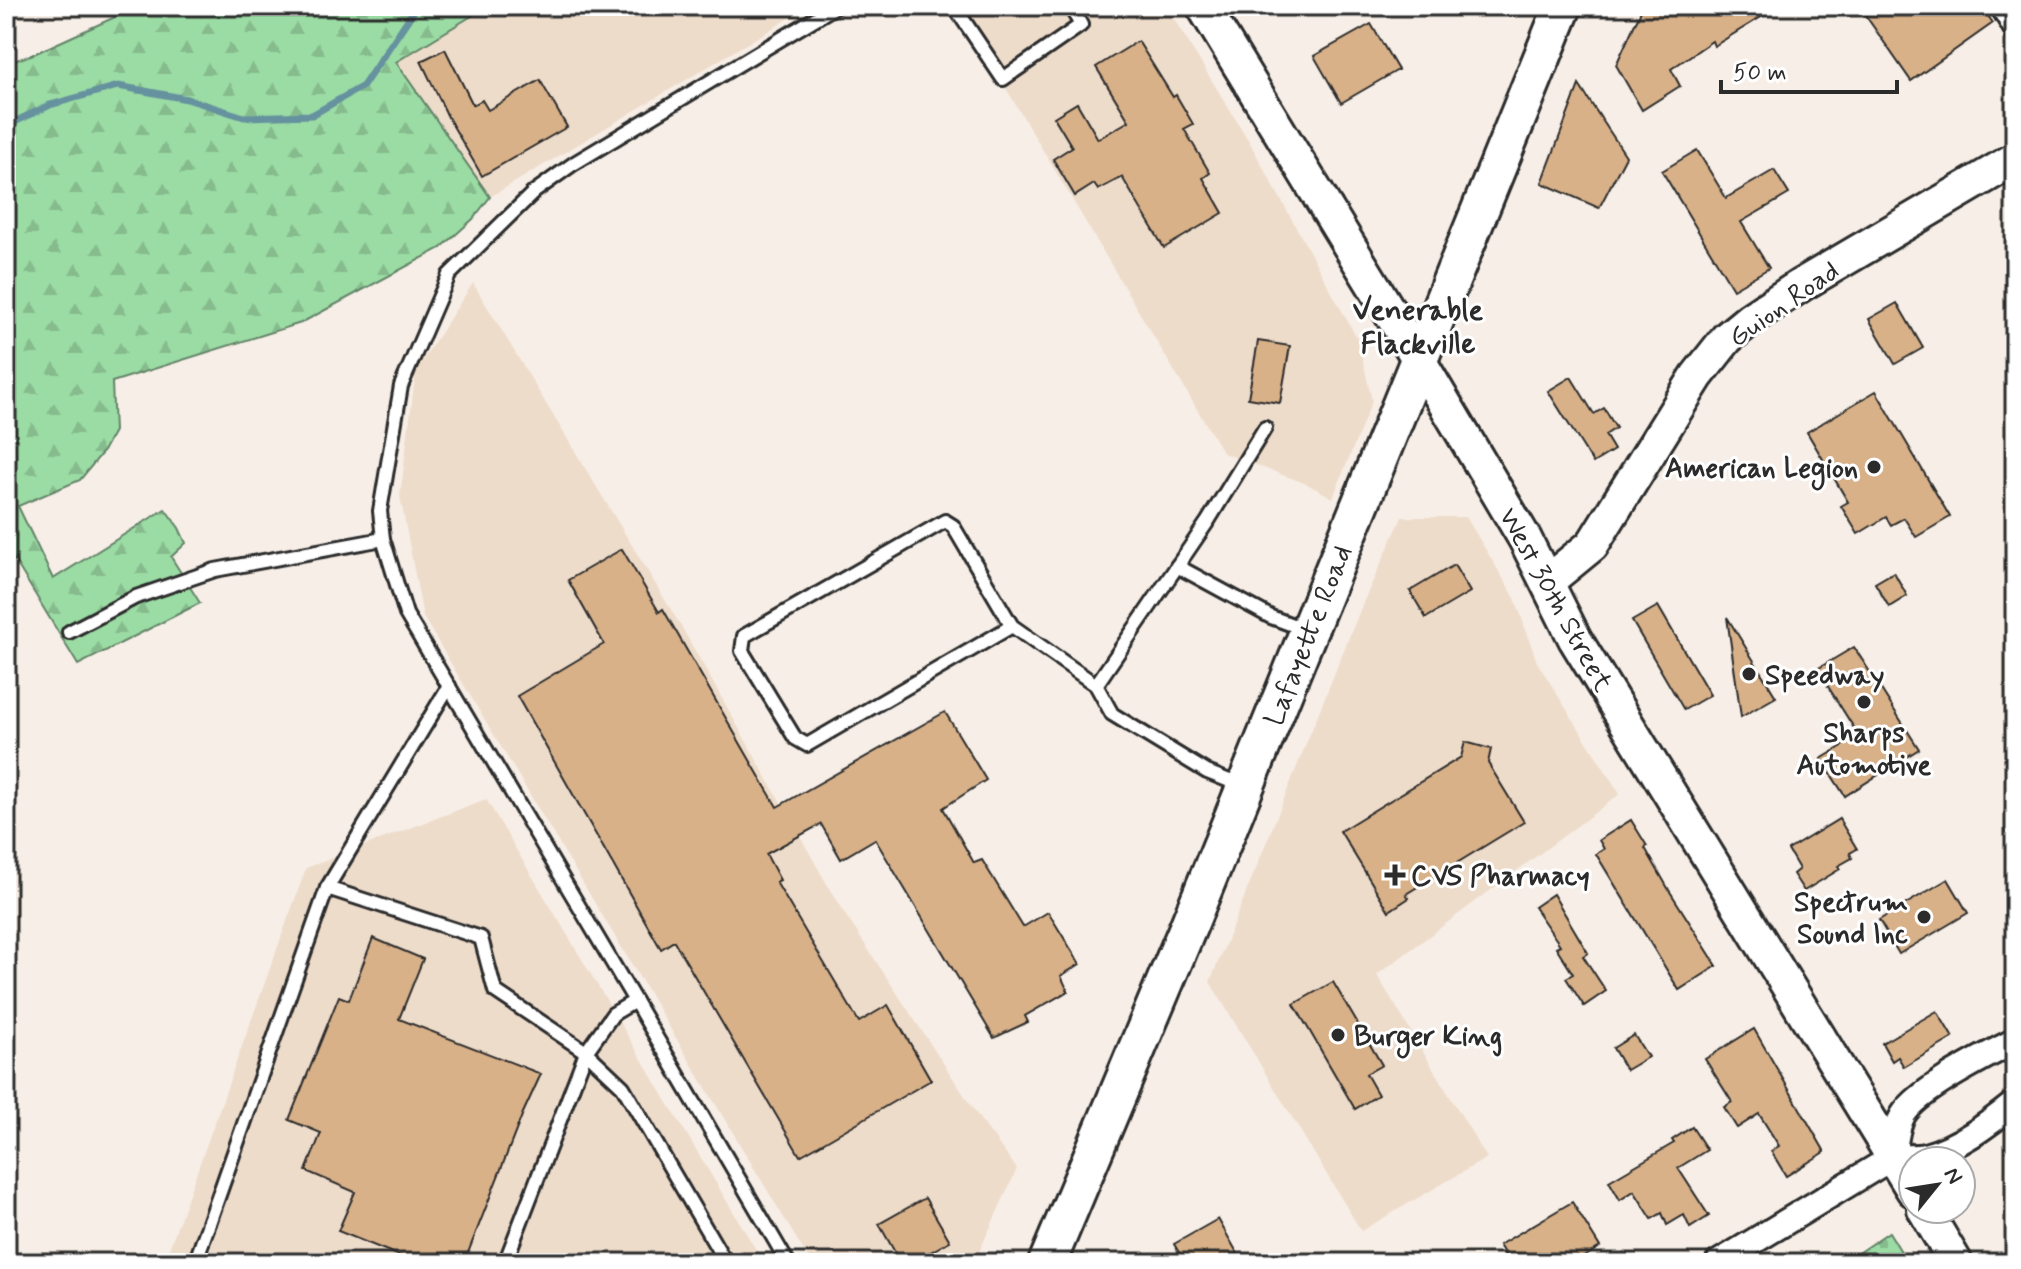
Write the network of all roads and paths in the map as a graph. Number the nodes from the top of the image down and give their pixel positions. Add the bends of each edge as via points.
1 (836, 6) edge
2 (954, 6) edge
3 (1070, 6) edge
4 (1203, 6) edge
5 (1563, 6) edge
6 (1996, 6) edge
7 (2015, 38) edge
8 (2015, 159) edge
9 (1419, 360) junction
10 (1265, 428) dead end
11 (383, 539) junction
12 (1177, 566) junction
13 (1548, 581) junction
14 (1012, 626) junction
15 (1309, 631) junction
16 (69, 632) dead end
17 (1096, 685) junction
18 (449, 686) junction
19 (1245, 787) junction
20 (327, 888) junction
21 (635, 1001) junction
22 (2015, 1041) edge
23 (586, 1052) junction
24 (2015, 1103) edge
25 (1893, 1157) junction
26 (1897, 1164) edge
27 (1933, 1225) edge
28 (195, 1263) edge
29 (505, 1263) edge
30 (726, 1263) edge
31 (788, 1263) edge
32 (1047, 1263) edge
33 (1718, 1263) edge
34 (1956, 1263) edge

1 - 11 lane via 573,164 534,192 449,275 401,386 380,511
2 - 3 lane via 1003,79 1081,25
4 - 9 main road, West 30th Street
5 - 9 main road, Lafayette Road
6 - 7 lane
8 - 13 main road, Guion Road via 1801,285 1727,338 1697,376 1592,545
9 - 13 main road, West 30th Street
9 - 15 main road, Lafayette Road
10 - 12 lane
11 - 16 lane via 215,570 136,597
11 - 18 lane via 406,614
12 - 15 lane via 1271,617
12 - 17 lane
13 - 25 main road, West 30th Street via 1575,639
14 - 14 lane via 953,526 945,521 744,636 742,651 795,738 807,745
14 - 17 lane
15 - 19 main road, Lafayette Road
17 - 19 lane via 1112,714 1207,772
18 - 20 lane
18 - 21 lane
19 - 32 main road, Lafayette Road
20 - 23 lane via 481,938 495,991
20 - 28 lane
21 - 23 lane via 613,1014
21 - 31 lane
22 - 25 street via 1909,1107
23 - 29 lane
23 - 30 lane via 623,1087
24 - 25 street via 1940,1151
25 - 26 main road, West 30th Street
25 - 33 street
27 - 34 main road

